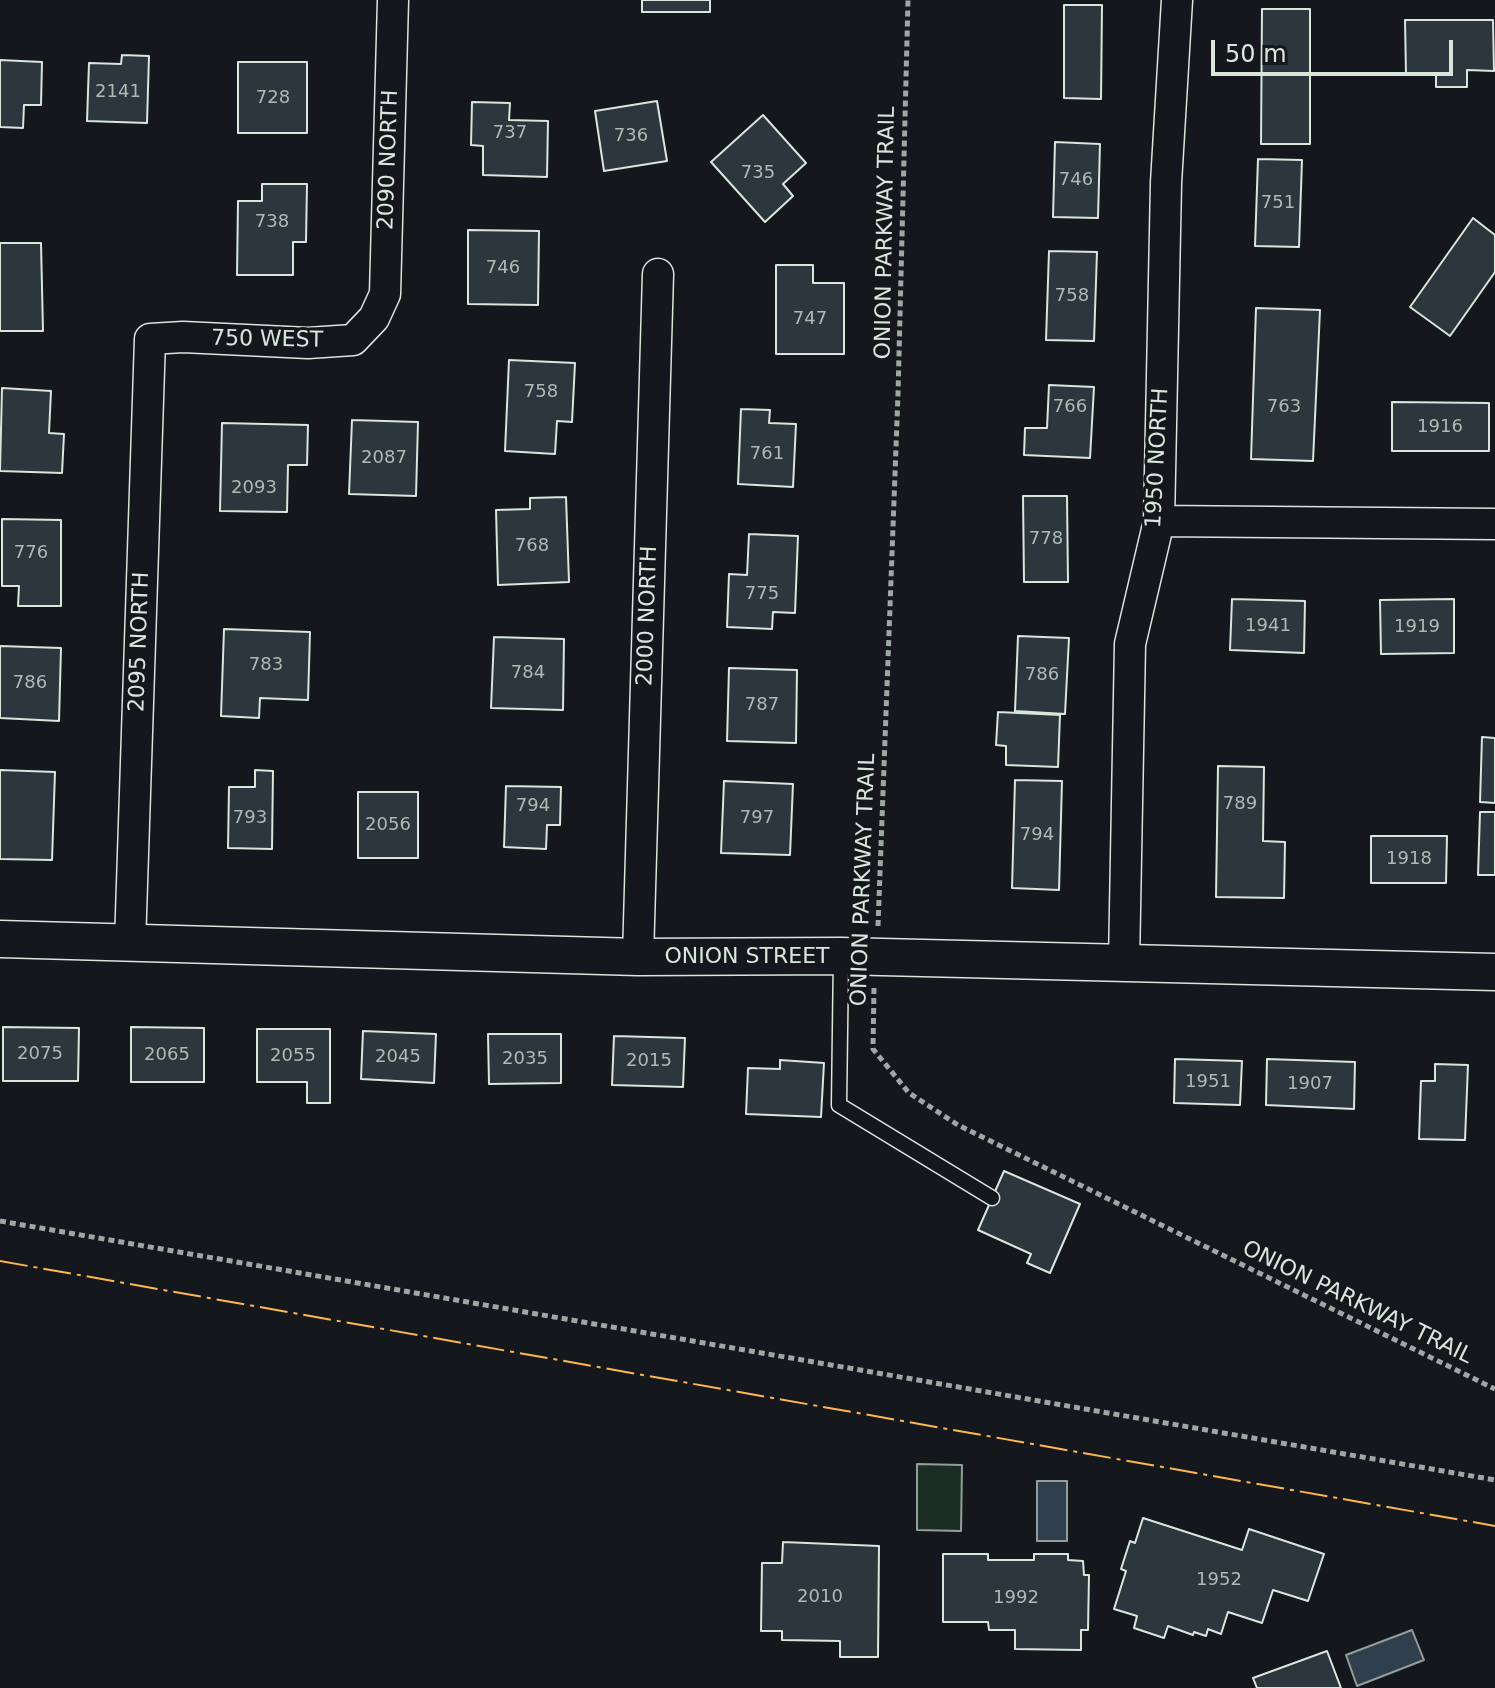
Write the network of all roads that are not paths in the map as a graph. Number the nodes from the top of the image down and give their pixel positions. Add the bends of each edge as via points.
1 (393, 0) edge
2 (1177, 0) edge
3 (658, 274) dead end
4 (374, 318) joint
5 (150, 339) joint
6 (1159, 521) junction
7 (1495, 524) edge
8 (0, 939) edge
9 (130, 944) junction
10 (638, 957) junction
11 (859, 957) junction
12 (1124, 962) junction
13 (1495, 972) edge
14 (992, 1198) dead end

1 - 4 street, 2090 NORTH via 385,294
2 - 6 street, 1950 NORTH via 1166,183
3 - 10 street, 2000 NORTH
4 - 5 street, 750 WEST via 353,340
5 - 9 street, 2095 NORTH
6 - 7 street
6 - 12 street, 1950 NORTH via 1130,644
8 - 9 street, ONION STREET
9 - 10 street, ONION STREET
10 - 11 street, ONION STREET
11 - 12 street, ONION STREET
11 - 14 lane via 839,1105
12 - 13 street, ONION STREET

